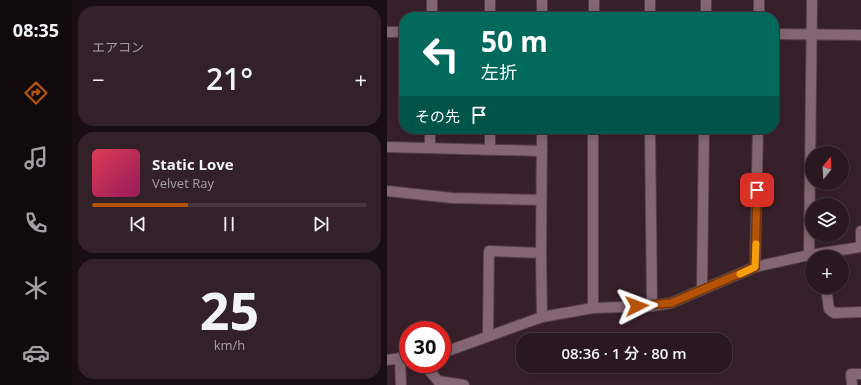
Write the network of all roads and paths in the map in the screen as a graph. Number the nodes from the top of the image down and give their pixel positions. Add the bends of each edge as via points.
1 (432, 0) edge
2 (490, 0) edge
3 (542, 0) edge
4 (594, 0) edge
5 (650, 0) edge
6 (706, 0) edge
7 (759, 0) edge
8 (813, 0) edge
9 (432, 12) edge
10 (490, 12) edge
11 (542, 12) edge
12 (594, 12) edge
13 (649, 12) edge
14 (706, 12) edge
15 (759, 12) edge
16 (387, 32) edge
17 (399, 32) edge
18 (779, 34) edge
19 (812, 35) junction
20 (861, 35) edge
21 (430, 134) edge
22 (490, 134) edge
23 (542, 134) edge
24 (593, 134) edge
25 (650, 134) edge
26 (704, 134) edge
27 (757, 134) edge
28 (387, 147) edge
29 (430, 148) junction
30 (490, 150) junction
31 (542, 151) junction
32 (387, 191) edge
33 (541, 200) junction
34 (861, 231) edge
35 (861, 247) edge
36 (809, 250) edge
37 (846, 250) edge
38 (541, 253) junction
39 (805, 256) edge
40 (755, 267) junction
41 (702, 289) junction
42 (827, 294) edge
43 (652, 306) junction
44 (593, 308) junction
45 (861, 312) edge
46 (542, 317) junction
47 (487, 335) junction
48 (451, 349) edge
49 (399, 359) edge
50 (387, 360) edge
51 (402, 373) edge
52 (431, 373) edge
53 (861, 374) edge
54 (401, 385) edge
55 (464, 385) edge
56 (852, 385) edge

1 - 9 street
2 - 10 street
3 - 11 street
4 - 12 street
5 - 13 street
6 - 14 street
7 - 15 street
8 - 19 street
16 - 17 street
18 - 19 street
19 - 20 street
19 - 36 street
21 - 29 street
22 - 30 street
23 - 31 street
24 - 44 street
25 - 43 street
26 - 41 street
27 - 40 street
28 - 29 street
29 - 30 street
30 - 31 street
31 - 33 street
32 - 33 street via 452,198
33 - 38 street
34 - 35 street
35 - 37 street
38 - 46 street
38 - 47 street via 489,251
39 - 40 street
40 - 41 street
41 - 43 street via 671,303
42 - 45 street via 829,309 834,313
43 - 44 street
44 - 46 street
46 - 47 street
47 - 48 street
49 - 50 street
51 - 54 street
52 - 55 street via 437,381
53 - 56 street via 851,374

